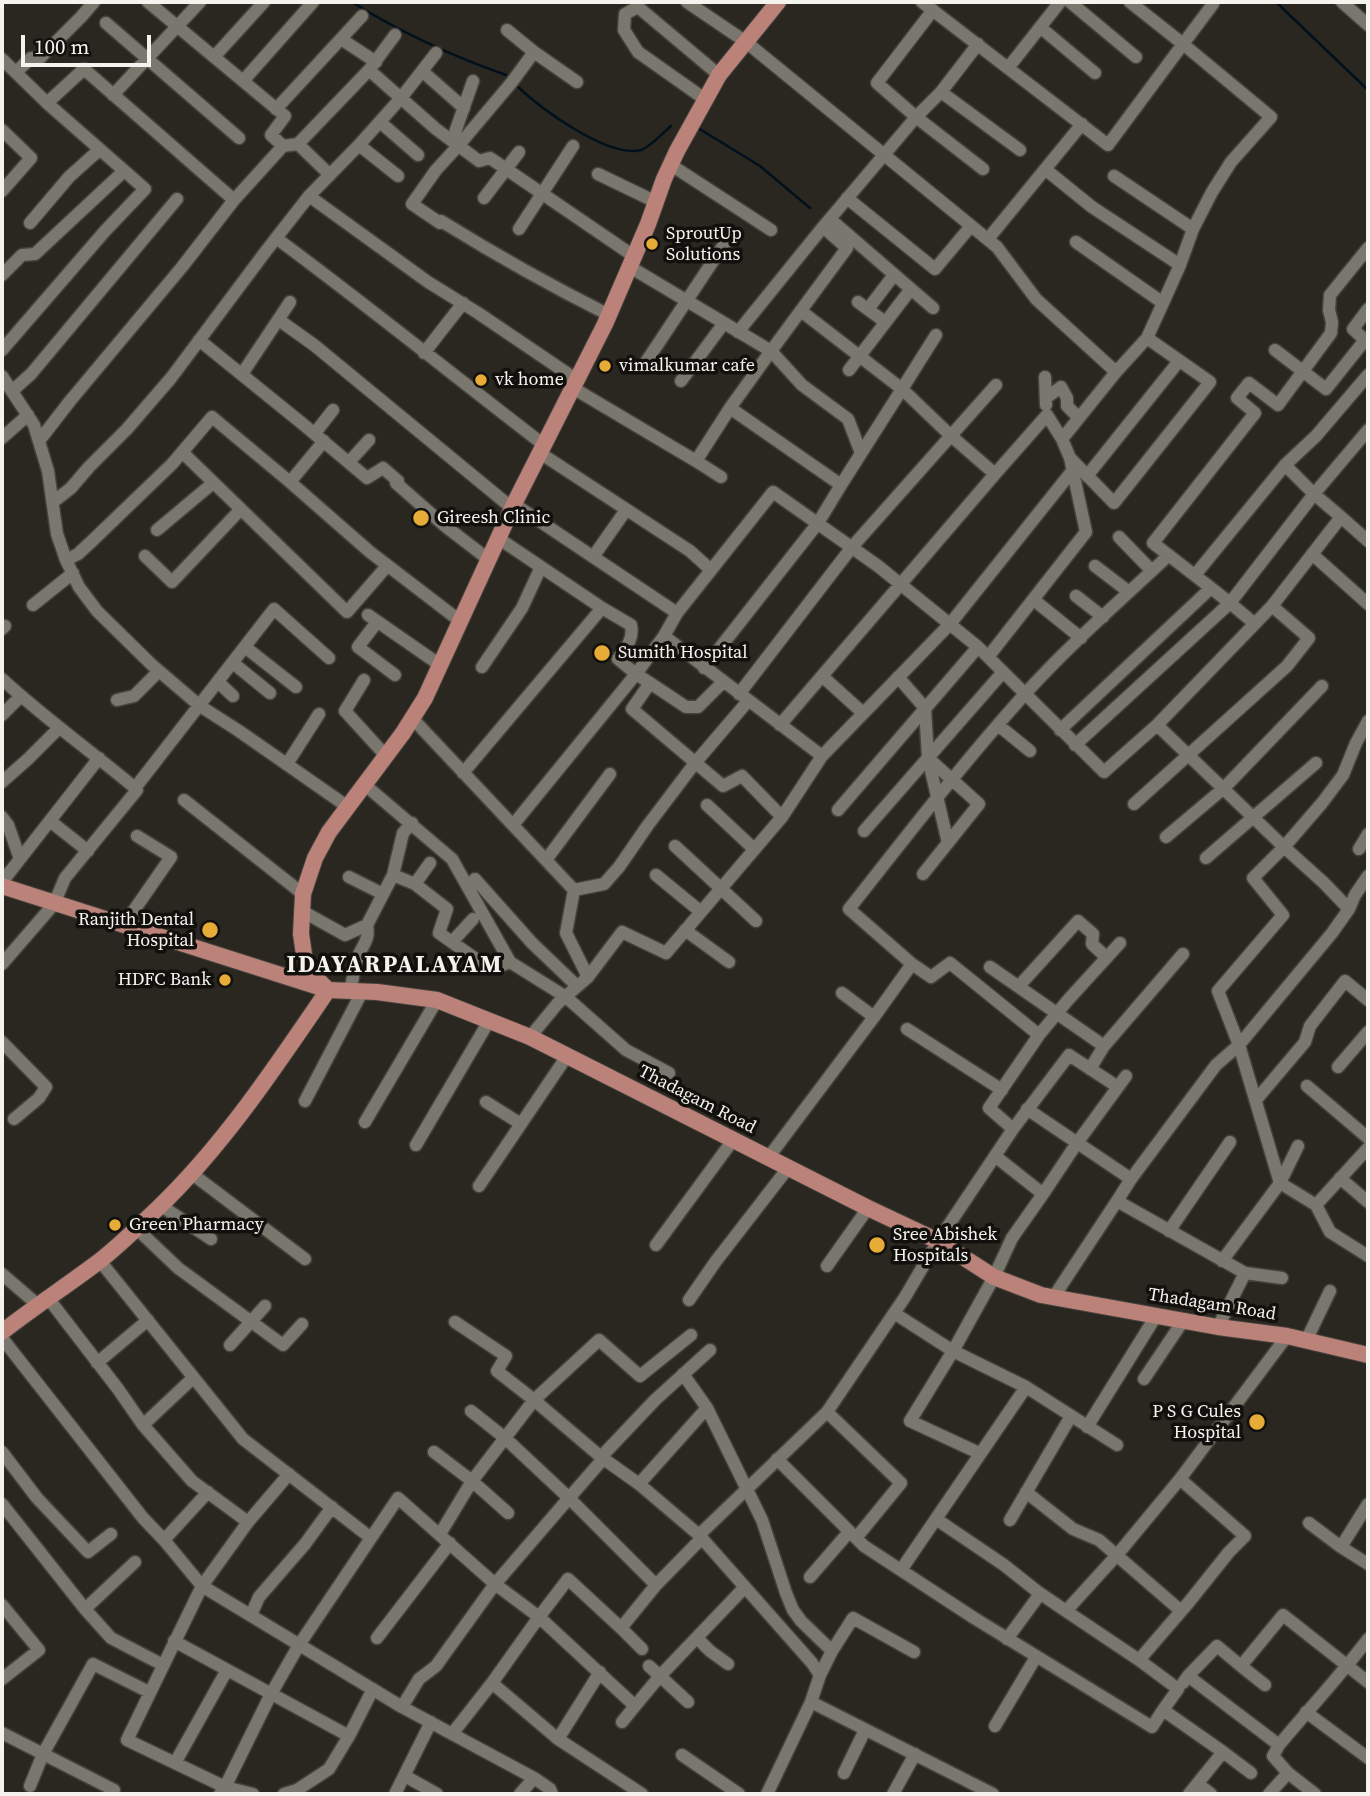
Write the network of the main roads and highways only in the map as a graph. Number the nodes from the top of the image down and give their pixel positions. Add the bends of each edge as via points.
1 (774, 3) edge
2 (2, 884) edge
3 (328, 990) junction
4 (2, 1332) edge
5 (1368, 1355) edge

1 - 3 main road via 719,75 671,165 609,315 513,506 425,698 315,858 303,894 301,934 306,968
2 - 3 main road, Thadagam Road
3 - 4 main road via 223,1137 191,1173 100,1261
3 - 5 main road, Thadagam Road via 437,1000 530,1037 938,1241 994,1277 1041,1295 1287,1336

